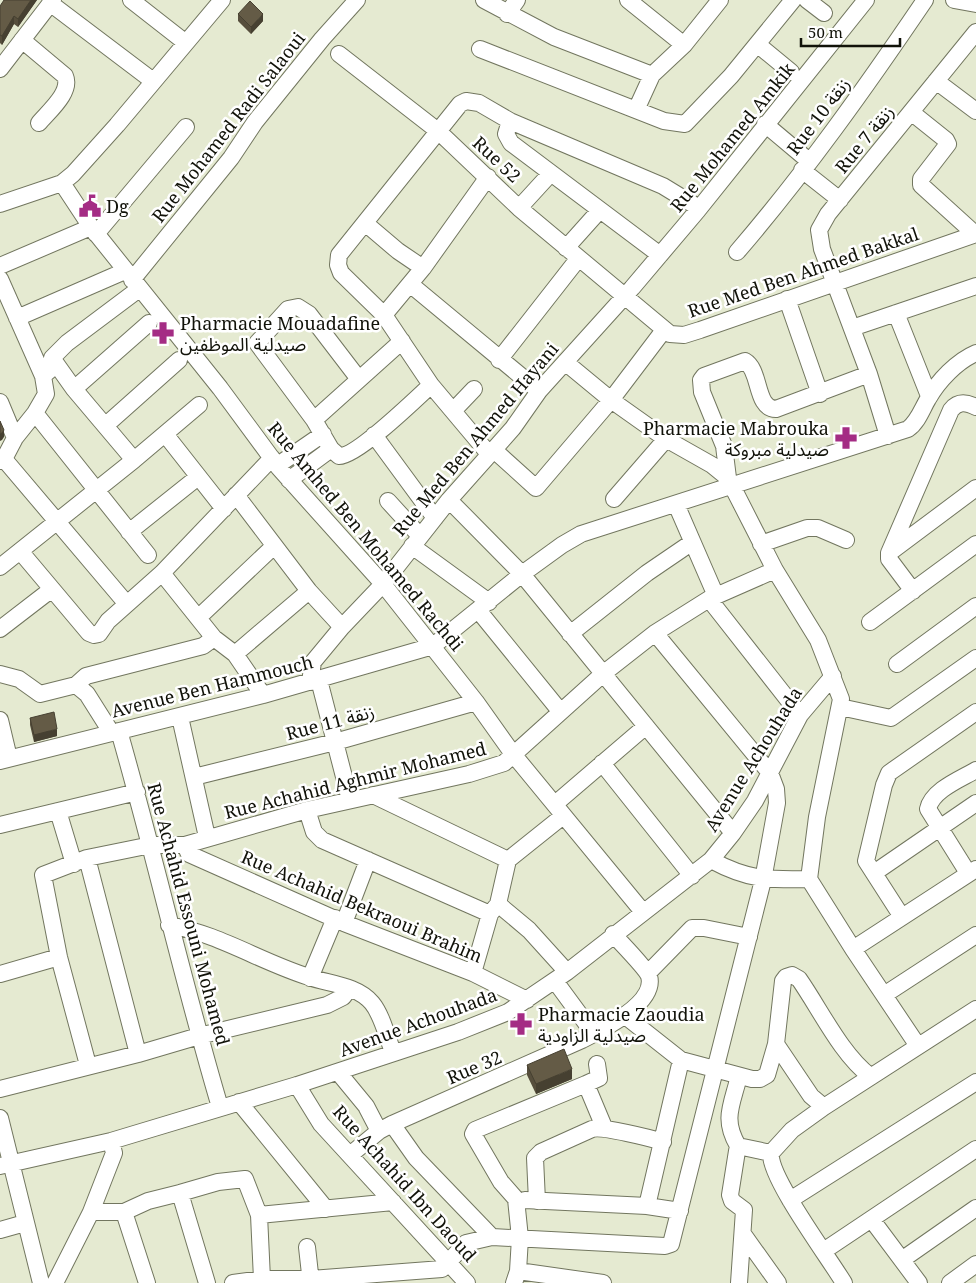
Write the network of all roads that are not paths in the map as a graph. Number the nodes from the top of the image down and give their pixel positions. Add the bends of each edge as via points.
1 (131, 0) edge
2 (222, 0) edge
3 (357, 0) edge
4 (484, 0) edge
5 (517, 0) edge
6 (720, 0) edge
7 (793, 0) edge
8 (807, 0) edge
9 (866, 0) edge
10 (925, 0) edge
11 (954, 0) edge
12 (51, 2) edge
13 (638, 3) edge
14 (976, 4) edge
15 (824, 13) dead end
16 (507, 14) junction
17 (976, 32) edge
18 (22, 40) junction
19 (186, 43) junction
20 (684, 44) junction
21 (757, 44) junction
22 (480, 49) dead end
23 (339, 54) dead end
24 (0, 69) edge
25 (791, 72) dead end
26 (652, 75) junction
27 (153, 82) junction
28 (936, 82) junction
29 (636, 110) junction
30 (976, 111) edge
31 (911, 112) junction
32 (510, 121) junction
33 (39, 123) dead end
34 (765, 124) junction
35 (186, 127) dead end
36 (438, 131) junction
37 (806, 166) junction
38 (551, 173) junction
39 (488, 176) junction
40 (62, 183) junction
41 (840, 200) junction
42 (0, 204) edge
43 (519, 208) junction
44 (699, 208) junction
45 (600, 210) junction
46 (365, 223) junction
47 (94, 230) junction
48 (975, 234) edge
49 (737, 252) dead end
50 (572, 253) junction
51 (660, 256) junction
52 (0, 266) edge
53 (423, 268) junction
54 (0, 278) edge
55 (132, 280) junction
56 (835, 281) junction
57 (410, 284) junction
58 (976, 286) edge
59 (625, 296) junction
60 (786, 299) junction
61 (896, 313) junction
62 (384, 315) junction
63 (17, 318) junction
64 (149, 323) dead end
65 (852, 328) junction
66 (664, 330) junction
67 (402, 341) junction
68 (976, 353) edge
69 (52, 358) junction
70 (178, 360) dead end
71 (499, 360) junction
72 (566, 362) junction
73 (869, 374) junction
74 (43, 376) junction
75 (358, 378) junction
76 (431, 385) junction
77 (74, 389) junction
78 (474, 390) dead end
79 (539, 391) junction
80 (820, 394) junction
81 (929, 396) junction
82 (611, 400) junction
83 (0, 402) edge
84 (199, 405) dead end
85 (976, 407) edge
86 (453, 411) junction
87 (35, 413) junction
88 (314, 420) junction
89 (106, 425) junction
90 (165, 434) junction
91 (323, 434) junction
92 (374, 435) junction
93 (888, 436) junction
94 (15, 438) junction
95 (666, 438) junction
96 (332, 449) junction
97 (492, 452) junction
98 (2, 460) edge
99 (134, 460) junction
100 (275, 462) junction
101 (198, 477) junction
102 (289, 480) junction
103 (731, 482) junction
104 (976, 488) edge
105 (96, 490) junction
106 (236, 496) junction
107 (614, 499) dead end
108 (448, 500) junction
109 (388, 501) dead end
110 (676, 504) junction
111 (224, 509) junction
112 (435, 518) junction
113 (58, 521) junction
114 (129, 532) junction
115 (846, 540) dead end
116 (416, 541) junction
117 (691, 542) junction
118 (761, 544) junction
119 (976, 544) edge
120 (273, 546) junction
121 (20, 551) junction
122 (889, 553) junction
123 (148, 555) dead end
124 (0, 567) edge
125 (775, 570) junction
126 (162, 573) junction
127 (522, 574) junction
128 (383, 584) junction
129 (52, 589) junction
130 (309, 591) junction
131 (913, 591) junction
132 (712, 597) junction
133 (126, 603) junction
134 (484, 606) junction
135 (976, 606) edge
136 (199, 617) junction
137 (870, 622) dead end
138 (342, 627) junction
139 (0, 629) edge
140 (655, 633) junction
141 (570, 634) junction
142 (214, 638) junction
143 (433, 646) junction
144 (235, 654) junction
145 (976, 658) edge
146 (897, 664) dead end
147 (604, 673) junction
148 (0, 674) edge
149 (833, 676) junction
150 (314, 681) junction
151 (76, 685) junction
152 (263, 695) junction
153 (476, 702) junction
154 (840, 707) junction
155 (560, 711) junction
156 (976, 712) edge
157 (800, 715) junction
158 (180, 716) junction
159 (0, 720) edge
160 (646, 726) junction
161 (115, 732) junction
162 (335, 742) junction
163 (513, 754) junction
164 (5, 759) edge
165 (602, 762) junction
166 (976, 770) edge
167 (770, 773) junction
168 (194, 777) junction
169 (137, 792) junction
170 (373, 795) junction
171 (350, 800) junction
172 (976, 803) edge
173 (308, 810) junction
174 (559, 810) junction
175 (58, 811) junction
176 (0, 825) edge
177 (939, 826) junction
178 (733, 833) junction
179 (207, 837) junction
180 (151, 845) junction
181 (185, 845) junction
182 (368, 860) junction
183 (508, 860) junction
184 (711, 860) junction
185 (81, 861) junction
186 (972, 871) edge
187 (874, 872) junction
188 (692, 876) junction
189 (809, 879) junction
190 (763, 880) junction
191 (494, 909) junction
192 (643, 912) junction
193 (902, 916) junction
194 (339, 920) junction
195 (169, 925) junction
196 (613, 934) junction
197 (976, 936) edge
198 (749, 937) junction
199 (853, 949) junction
200 (59, 957) junction
201 (648, 973) junction
202 (0, 974) edge
203 (473, 974) junction
204 (561, 976) junction
205 (310, 978) junction
206 (349, 989) junction
207 (884, 995) junction
208 (528, 1000) junction
209 (976, 1009) edge
210 (624, 1015) junction
211 (594, 1034) junction
212 (199, 1036) junction
213 (776, 1044) junction
214 (918, 1046) junction
215 (393, 1052) junction
216 (138, 1054) junction
217 (681, 1060) junction
218 (597, 1064) dead end
219 (88, 1065) junction
220 (714, 1069) junction
221 (338, 1072) junction
222 (739, 1076) junction
223 (870, 1076) junction
224 (976, 1082) edge
225 (586, 1084) junction
226 (297, 1085) junction
227 (0, 1089) edge
228 (239, 1102) junction
229 (824, 1107) junction
230 (220, 1108) junction
231 (0, 1118) edge
232 (386, 1127) junction
233 (604, 1128) junction
234 (111, 1141) junction
235 (663, 1142) junction
236 (738, 1146) junction
237 (976, 1150) edge
238 (772, 1153) junction
239 (350, 1155) junction
240 (6, 1165) edge
241 (180, 1193) junction
242 (516, 1199) junction
243 (790, 1200) junction
244 (537, 1201) junction
245 (393, 1202) junction
246 (646, 1206) junction
247 (976, 1208) edge
248 (326, 1209) junction
249 (680, 1211) junction
250 (91, 1212) junction
251 (124, 1212) junction
252 (259, 1215) junction
253 (872, 1220) junction
254 (25, 1223) junction
255 (0, 1230) edge
256 (743, 1234) junction
257 (492, 1237) junction
258 (520, 1238) junction
259 (307, 1247) dead end
260 (825, 1250) junction
261 (903, 1259) junction
262 (450, 1262) junction
263 (976, 1264) edge
264 (516, 1277) edge
265 (262, 1279) junction
266 (311, 1281) edge
267 (41, 1283) edge
268 (55, 1283) edge
269 (147, 1283) edge
270 (207, 1283) edge
271 (233, 1283) edge
272 (467, 1283) edge
273 (603, 1283) edge
274 (738, 1283) edge
275 (778, 1283) edge
276 (844, 1283) edge
277 (920, 1283) edge
278 (950, 1283) edge

1 - 19 street
2 - 19 street
3 - 55 street, Rue Mohamed Radi Salaoui via 255,122 231,158
4 - 16 street
5 - 16 street
6 - 20 street
7 - 21 street
8 - 15 street
9 - 34 street, Rue Mohamed Amkik
10 - 37 street, Rue 10 زنقة
11 - 14 street
12 - 18 street
12 - 27 street
13 - 20 street
16 - 26 street via 554,38
17 - 28 street, Rue 7 زنقة
18 - 24 street
18 - 33 street via 68,81 66,89
19 - 27 street
20 - 26 street
21 - 25 street
21 - 29 street via 684,124 668,123
22 - 29 street
23 - 36 street, Rue 52
26 - 29 street
27 - 40 street
28 - 30 street
28 - 31 street, Rue 7 زنقة
31 - 41 street, Rue 7 زنقة
31 - 48 street via 948,144 921,179 921,185
32 - 36 street via 479,103 466,101
32 - 38 street via 506,134 508,139
32 - 44 street via 663,186
34 - 37 street
34 - 44 street, Rue Mohamed Amkik
35 - 47 street
36 - 39 street, Rue 52
36 - 46 street
37 - 41 street
37 - 49 street, Rue 10 زنقة
38 - 43 street
38 - 45 street
39 - 43 street, Rue 52
39 - 53 street
40 - 42 street
40 - 47 street, Rue Amhed Ben Mohamed Rachdi
41 - 56 street, Rue 7 زنقة via 819,230 822,249
43 - 50 street, Rue 52
44 - 51 street, Rue Mohamed Amkik
45 - 50 street
45 - 51 street
46 - 53 street
46 - 62 street via 339,256 338,264 341,273
47 - 52 street
47 - 55 street, Rue Amhed Ben Mohamed Rachdi
48 - 56 street, Rue Med Ben Ahmed Bakkal
50 - 59 street, Rue 52
50 - 71 street
51 - 59 street, Rue Mohamed Amkik
53 - 57 street
54 - 63 street
55 - 63 street, Rue Mohamed Radi Salaoui
55 - 69 street
55 - 100 street, Rue Amhed Ben Mohamed Rachdi
56 - 60 street, Rue Med Ben Ahmed Bakkal
56 - 65 street
57 - 62 street
57 - 71 street
58 - 61 street
59 - 66 street
59 - 72 street, Rue Med Ben Ahmed Hayani
60 - 66 street, Rue Med Ben Ahmed Bakkal via 684,335
60 - 80 street
61 - 65 street
61 - 81 street
62 - 67 street
63 - 74 street
64 - 77 street
65 - 73 street
66 - 82 street
67 - 75 street
67 - 76 street
68 - 81 street via 960,361
69 - 74 street via 50,370
69 - 77 street
70 - 89 street
71 - 79 street
72 - 79 street, Rue Med Ben Ahmed Hayani
72 - 82 street
73 - 80 street
73 - 93 street
74 - 87 street via 46,394
75 - 88 street
75 - 88 street via 302,308 290,307 257,343
76 - 86 street
76 - 92 street
77 - 89 street
78 - 86 street
79 - 97 street, Rue Med Ben Ahmed Hayani
80 - 103 street via 771,409 764,402 752,366 746,361 704,376 702,392 722,440
81 - 93 street via 912,426
82 - 95 street
82 - 97 street via 536,488
83 - 94 street
84 - 90 street
85 - 122 street via 960,403 951,410
86 - 97 street
87 - 94 street
87 - 105 street
88 - 91 street
89 - 99 street
90 - 99 street
90 - 101 street
91 - 96 street
91 - 100 street
92 - 96 street via 345,456 337,455
92 - 112 street
93 - 103 street
94 - 98 street
95 - 103 street via 712,465
95 - 107 street
96 - 102 street
97 - 108 street, Rue Med Ben Ahmed Hayani
98 - 113 street
99 - 105 street
100 - 102 street, Rue Amhed Ben Mohamed Rachdi
100 - 106 street
101 - 111 street
101 - 114 street
102 - 128 street, Rue Amhed Ben Mohamed Rachdi
103 - 110 street
103 - 118 street
104 - 122 street
105 - 113 street
105 - 114 street
106 - 111 street
106 - 120 street
108 - 112 street, Rue Med Ben Ahmed Hayani
108 - 127 street
109 - 116 street
110 - 117 street
110 - 127 street via 581,534
111 - 126 street
112 - 116 street, Rue Med Ben Ahmed Hayani
113 - 121 street
113 - 133 street
114 - 123 street
115 - 118 street via 818,528 807,528
116 - 128 street, Rue Med Ben Ahmed Hayani
116 - 134 street
117 - 132 street
117 - 141 street via 646,573
118 - 125 street
119 - 131 street
120 - 130 street
120 - 136 street
121 - 124 street
121 - 129 street
122 - 131 street via 889,559
125 - 132 street, Rue Achahid Aghmir Mohamed
125 - 149 street via 818,640
126 - 133 street
126 - 136 street
127 - 134 street
127 - 141 street
128 - 138 street, Rue Med Ben Ahmed Hayani
128 - 143 street, Rue Amhed Ben Mohamed Rachdi
129 - 133 street via 94,635 99,634
129 - 139 street
130 - 138 street
130 - 144 street
131 - 137 street
132 - 140 street, Rue Achahid Aghmir Mohamed
132 - 157 street
134 - 143 street
134 - 155 street
135 - 146 street
136 - 142 street
138 - 150 street, Rue Med Ben Ahmed Hayani via 313,662
140 - 147 street, Rue Achahid Aghmir Mohamed
140 - 167 street
141 - 147 street
142 - 144 street
142 - 151 street via 203,646 86,676
143 - 150 street, Avenue Ben Hammouch
143 - 153 street, Rue Amhed Ben Mohamed Rachdi
144 - 152 street
145 - 154 street via 891,718
147 - 155 street, Rue Achahid Aghmir Mohamed
147 - 160 street
148 - 151 street via 19,679 36,693 45,694
149 - 154 street via 839,691
149 - 157 street, Avenue Achouhada
150 - 152 street, Avenue Ben Hammouch
150 - 162 street
151 - 161 street, Rue Achahid Essouni Mohamed via 87,694
152 - 158 street, Avenue Ben Hammouch
153 - 162 street, Rue 11 زنقة
153 - 163 street, Rue Amhed Ben Mohamed Rachdi
154 - 189 street via 817,817
155 - 163 street, Rue Achahid Aghmir Mohamed
156 - 187 street via 892,770 884,785 866,858
157 - 167 street, Avenue Achouhada
158 - 161 street, Avenue Ben Hammouch
158 - 168 street
159 - 164 street
160 - 165 street
160 - 178 street
161 - 164 street, Avenue Ben Hammouch
161 - 169 street, Rue Achahid Essouni Mohamed
162 - 168 street, Rue 11 زنقة
162 - 171 street
163 - 170 street, Rue Achahid Aghmir Mohamed via 504,763 490,768
163 - 174 street, Rue Amhed Ben Mohamed Rachdi
165 - 174 street
165 - 188 street
166 - 177 street via 930,802 928,812
167 - 178 street, Avenue Achouhada
167 - 190 street via 777,803
168 - 179 street
169 - 175 street
169 - 180 street, Rue Achahid Essouni Mohamed
170 - 171 street, Rue Achahid Aghmir Mohamed
170 - 183 street
171 - 173 street, Rue Achahid Aghmir Mohamed
172 - 177 street
173 - 179 street, Rue Achahid Aghmir Mohamed
173 - 182 street via 311,826 318,837
174 - 183 street
174 - 192 street, Rue Amhed Ben Mohamed Rachdi
175 - 176 street
175 - 185 street
177 - 186 street
177 - 187 street
178 - 184 street, Avenue Achouhada
179 - 181 street, Rue Achahid Aghmir Mohamed
180 - 181 street, Rue Achahid Aghmir Mohamed
180 - 185 street, Rue Achahid Aghmir Mohamed
180 - 195 street, Rue Achahid Essouni Mohamed
181 - 194 street, Rue Achahid Bekraoui Brahim via 189,854
182 - 191 street
182 - 194 street
183 - 191 street
184 - 188 street, Avenue Achouhada
184 - 190 street
185 - 200 street, Rue Achahid Aghmir Mohamed via 43,875
185 - 216 street
186 - 193 street
187 - 193 street
188 - 192 street, Avenue Achouhada
189 - 190 street
189 - 199 street
190 - 198 street
191 - 203 street
191 - 204 street via 529,930
192 - 196 street, Avenue Achouhada
193 - 199 street
194 - 203 street, Rue Achahid Bekraoui Brahim
194 - 205 street
195 - 205 street via 197,930
195 - 212 street, Rue Achahid Essouni Mohamed
196 - 201 street
196 - 204 street, Avenue Achouhada
197 - 207 street
198 - 201 street via 692,928
198 - 220 street
199 - 207 street
200 - 202 street
200 - 219 street
201 - 210 street, Rue 32 via 648,992
203 - 208 street, Rue Achahid Bekraoui Brahim
204 - 208 street, Avenue Achouhada
204 - 211 street
205 - 206 street via 335,982
206 - 212 street via 343,998 327,1005
206 - 215 street via 373,1004
207 - 214 street
208 - 215 street, Avenue Achouhada via 508,1012 458,1032
209 - 214 street
210 - 211 street, Rue 32
210 - 217 street
211 - 232 street, Rue 32
212 - 216 street
212 - 230 street, Rue Achahid Essouni Mohamed
213 - 222 street via 765,1078 757,1080
213 - 223 street via 783,981 792,975 799,979 830,1028
213 - 229 street via 811,1096
214 - 223 street
215 - 221 street, Avenue Achouhada
216 - 219 street
217 - 220 street
217 - 235 street
218 - 225 street via 599,1078
219 - 227 street
220 - 222 street
220 - 249 street
221 - 226 street, Avenue Achouhada
221 - 232 street
222 - 236 street via 729,1123
223 - 229 street
224 - 243 street
225 - 233 street
225 - 242 street via 475,1130 473,1134 500,1182
226 - 228 street, Avenue Achouhada
226 - 239 street, Rue Achahid Ibn Daoud via 321,1124
228 - 230 street, Avenue Achouhada
228 - 248 street
229 - 238 street via 792,1130
230 - 234 street, Avenue Achouhada
231 - 240 street
232 - 239 street, Rue 32
232 - 257 street
233 - 235 street
233 - 244 street via 592,1129 536,1154
234 - 240 street, Avenue Achouhada
234 - 250 street via 114,1153
235 - 246 street
236 - 238 street
236 - 256 street via 730,1196 744,1210
237 - 253 street
238 - 243 street via 772,1165
239 - 245 street, Rue Achahid Ibn Daoud
240 - 254 street
241 - 251 street via 148,1201
241 - 252 street via 218,1182 245,1179
241 - 270 street
242 - 244 street
242 - 258 street
243 - 260 street
244 - 246 street
245 - 248 street
245 - 262 street, Rue Achahid Ibn Daoud
246 - 249 street
247 - 261 street
248 - 252 street
249 - 258 street via 671,1244 665,1246
250 - 251 street
250 - 268 street
251 - 269 street
252 - 265 street
253 - 260 street
253 - 261 street
254 - 255 street
254 - 267 street
256 - 274 street
256 - 275 street
257 - 258 street
257 - 262 street via 466,1243
258 - 264 street
259 - 266 street
260 - 276 street
261 - 277 street
262 - 266 street via 442,1269
262 - 272 street, Rue Achahid Ibn Daoud
263 - 278 street
264 - 273 street
265 - 266 street
265 - 271 street

